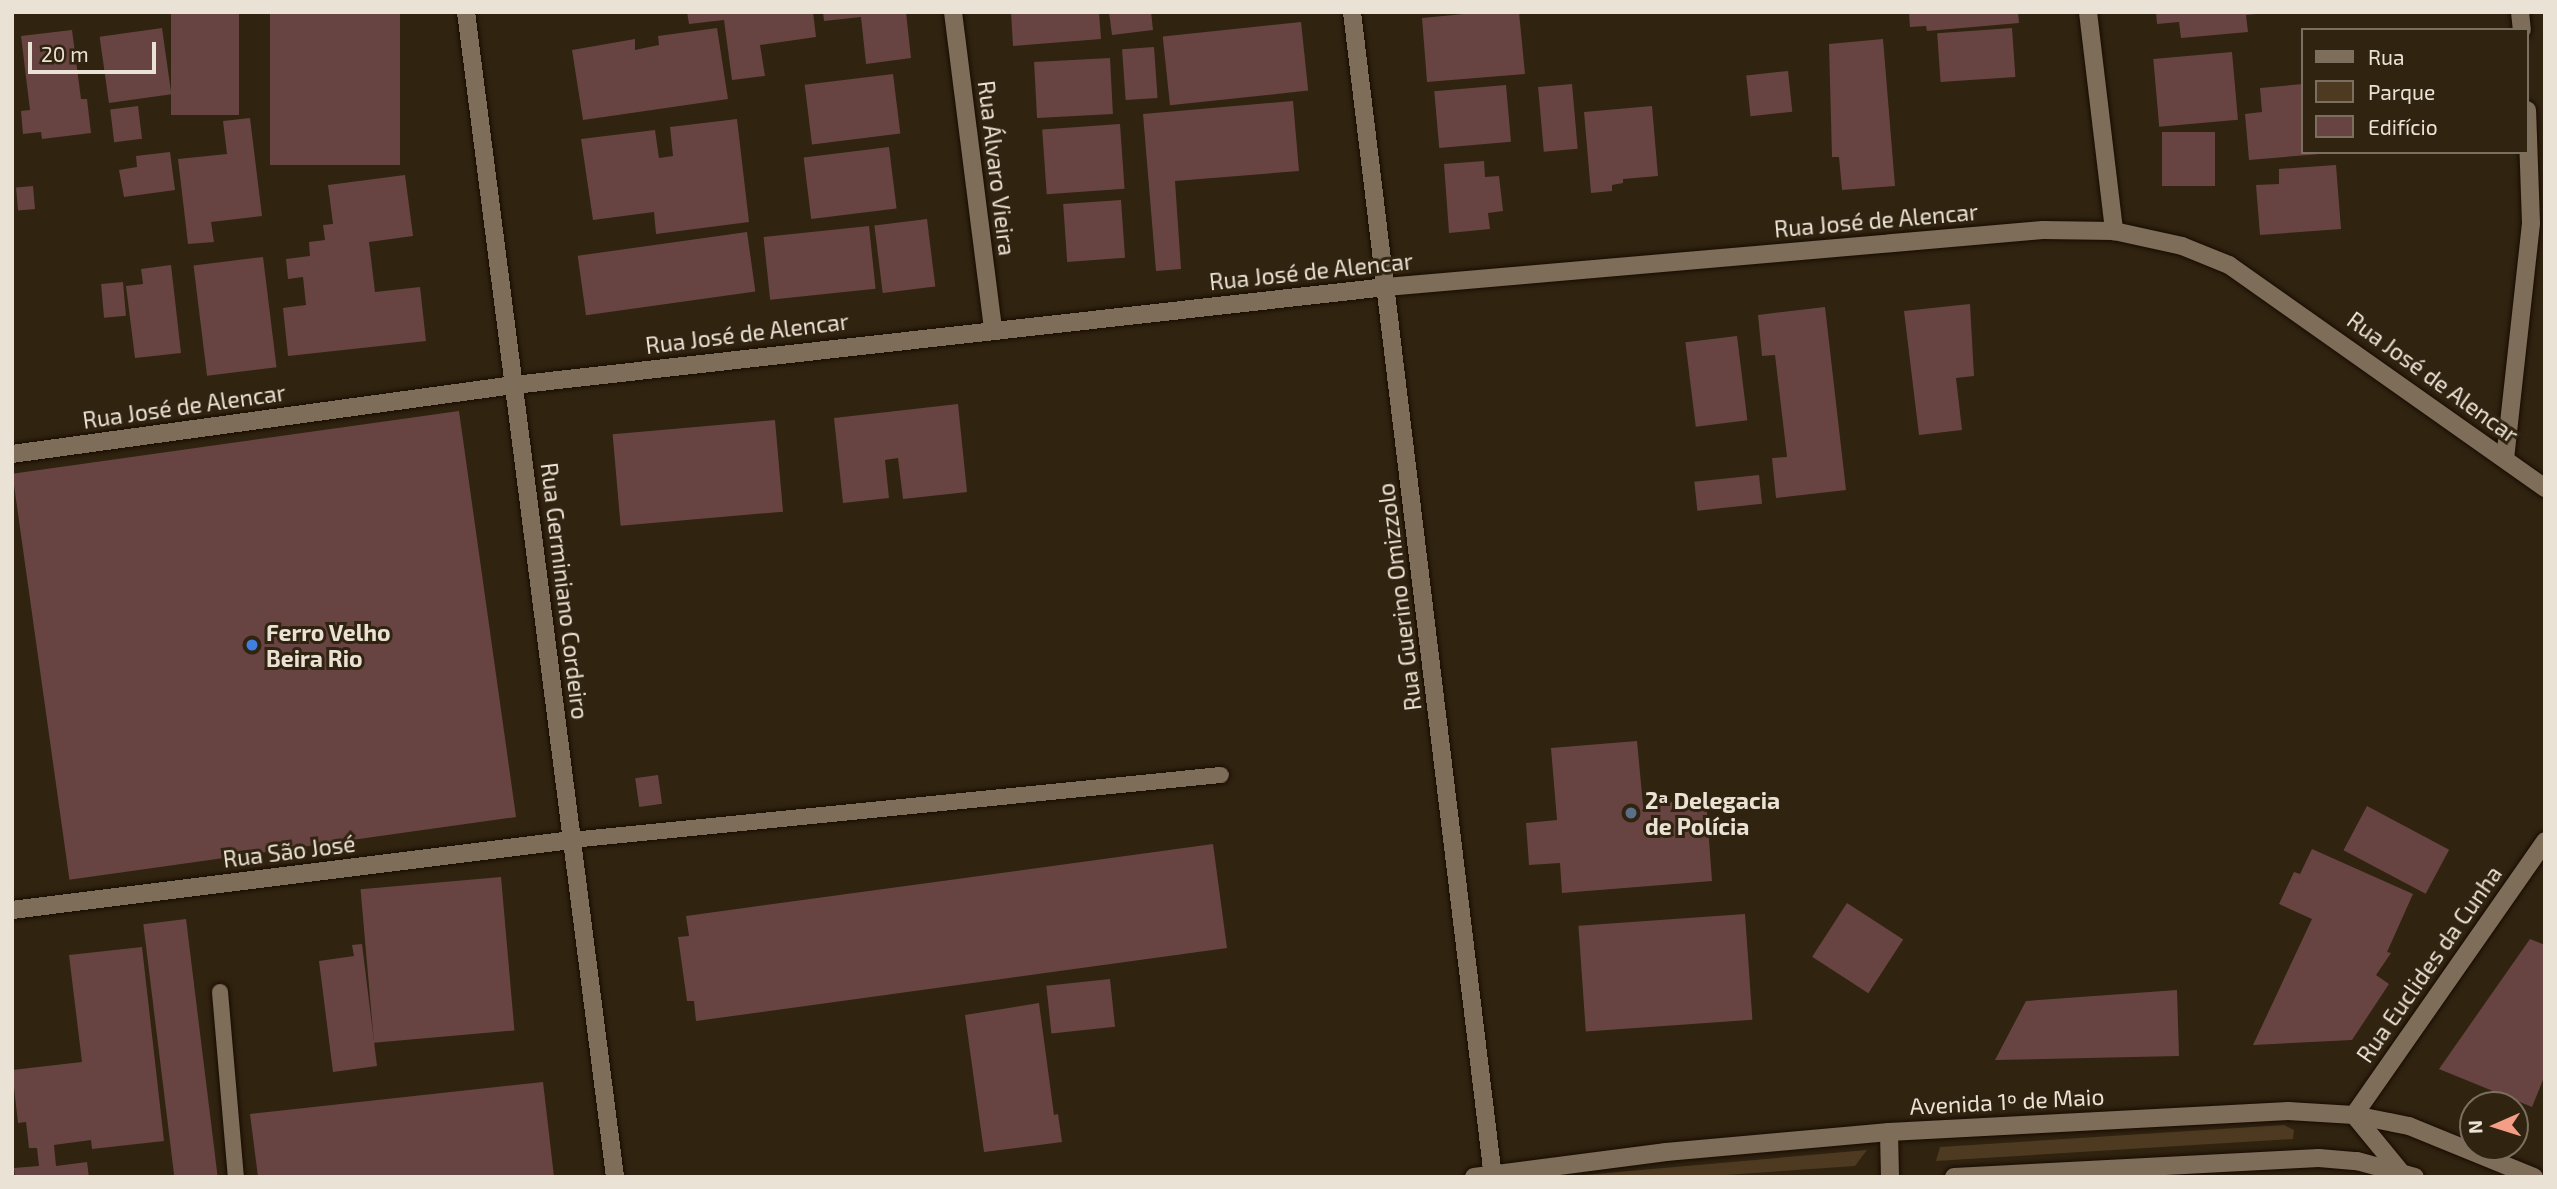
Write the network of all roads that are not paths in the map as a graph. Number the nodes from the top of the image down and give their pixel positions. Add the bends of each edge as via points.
1 (466, 12) edge
2 (953, 12) edge
3 (1352, 12) edge
4 (2088, 12) edge
5 (2529, 154) edge
6 (2114, 231) junction
7 (1386, 287) junction
8 (993, 329) junction
9 (514, 385) junction
10 (12, 454) edge
11 (2505, 459) junction
12 (2545, 488) edge
13 (1221, 775) dead end
14 (572, 840) junction
15 (2545, 841) edge
16 (12, 910) edge
17 (220, 992) dead end
18 (2354, 1115) junction
19 (1889, 1132) junction
20 (1493, 1175) edge
21 (2407, 1175) edge
22 (236, 1177) edge
23 (615, 1177) edge
24 (1474, 1177) edge
25 (1890, 1177) edge
26 (1954, 1177) edge
27 (2534, 1177) edge

1 - 9 street, Rua Germiniano Cordeiro
2 - 8 street, Rua Álvaro Vieira
3 - 7 street, Rua Guerino Omizzolo
4 - 6 street
5 - 11 street via 2531,223
6 - 7 street, Rua José de Alencar via 2043,230
6 - 11 street, Rua José de Alencar via 2182,246 2229,265
7 - 8 street, Rua José de Alencar
7 - 20 street, Rua Guerino Omizzolo
8 - 9 street, Rua José de Alencar
9 - 10 street, Rua José de Alencar
9 - 14 street, Rua Germiniano Cordeiro
11 - 12 street, Rua José de Alencar
13 - 14 lane
14 - 16 street, Rua São José
14 - 23 street, Rua Germiniano Cordeiro
15 - 18 street, Rua Euclides da Cunha
17 - 22 lane
18 - 19 street, Avenida 1º de Maio via 2288,1111
18 - 21 street
18 - 27 street, Avenida 1º de Maio via 2409,1126
19 - 20 street, Avenida 1º de Maio via 1666,1152
19 - 25 street
20 - 24 street, Avenida 1º de Maio
21 - 26 street via 2319,1158

